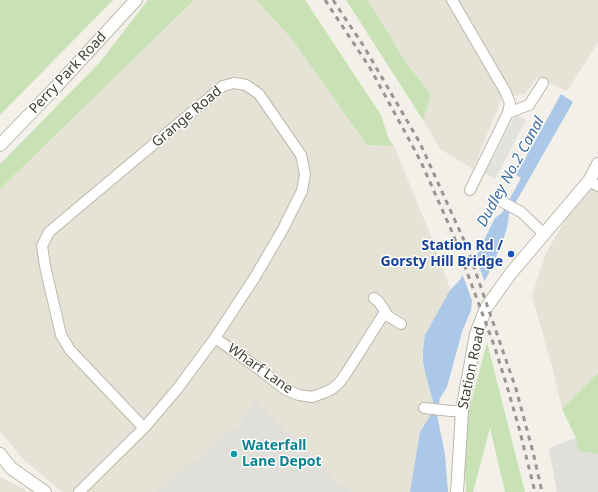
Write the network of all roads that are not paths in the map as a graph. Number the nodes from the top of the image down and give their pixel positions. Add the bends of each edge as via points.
1 (136, 0) edge
2 (464, 0) edge
3 (455, 4) edge
4 (543, 83) dead end
5 (508, 112) junction
6 (0, 146) edge
7 (598, 164) edge
8 (593, 184) edge
9 (470, 190) dead end
10 (501, 201) dead end
11 (544, 234) junction
12 (374, 298) dead end
13 (385, 312) junction
14 (401, 324) dead end
15 (215, 338) junction
16 (424, 408) dead end
17 (456, 411) junction
18 (144, 428) junction
19 (0, 454) edge
20 (45, 492) edge
21 (79, 492) edge
22 (457, 492) edge

1 - 6 street, Perry Park Road
2 - 3 street
3 - 5 street via 505,91 510,103
4 - 5 street via 529,105
5 - 9 street
7 - 8 street, Station Road
8 - 11 street, Station Road
10 - 11 street via 521,212
11 - 17 street, Station Road via 486,308 476,334
12 - 13 street
13 - 14 street
13 - 15 street, Wharf Lane via 339,383 326,392 312,396 298,396 286,390
15 - 18 street, Grange Road
15 - 18 street, Grange Road via 283,229 302,191 305,174 300,155 259,94 246,85 234,83 223,86 50,232 42,246 61,335 70,350
16 - 17 street
17 - 22 street, Station Road
18 - 21 street, Grange Road
19 - 20 street via 11,468

